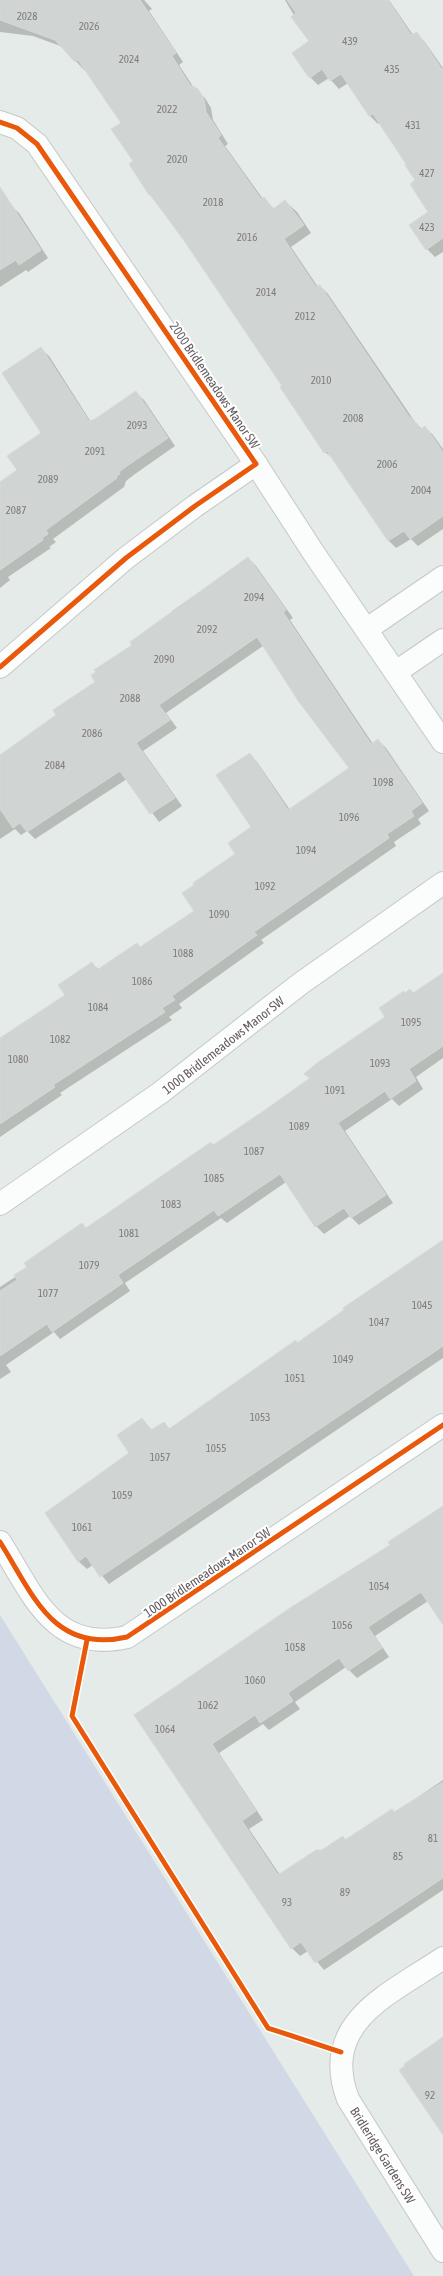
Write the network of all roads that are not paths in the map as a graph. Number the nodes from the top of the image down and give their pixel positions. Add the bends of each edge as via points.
1 (0, 122) edge
2 (256, 464) junction
3 (443, 577) edge
4 (367, 629) junction
5 (443, 640) edge
6 (391, 664) junction
7 (0, 667) edge
8 (443, 742) edge
9 (443, 883) edge
10 (0, 1204) edge
11 (443, 1425) edge
12 (0, 1542) edge
13 (443, 1958) edge
14 (443, 2251) edge

1 - 2 street, 2000 Bridlemeadows Manor SW via 17,128 37,144
2 - 4 street, 2000 Bridlemeadows Manor SW
2 - 7 street, 2000 Bridlemeadows Manor SW via 126,558
3 - 4 street
4 - 6 street, 2000 Bridlemeadows Manor SW
5 - 6 street
6 - 8 street
9 - 10 street, 1000 Bridlemeadows Manor SW via 300,984 160,1093
11 - 12 street, 1000 Bridlemeadows Manor SW via 127,1637 87,1640 64,1630 43,1611
13 - 14 street, Bridleridge Gardens SW via 368,2009 350,2029 341,2052 342,2082 348,2099

